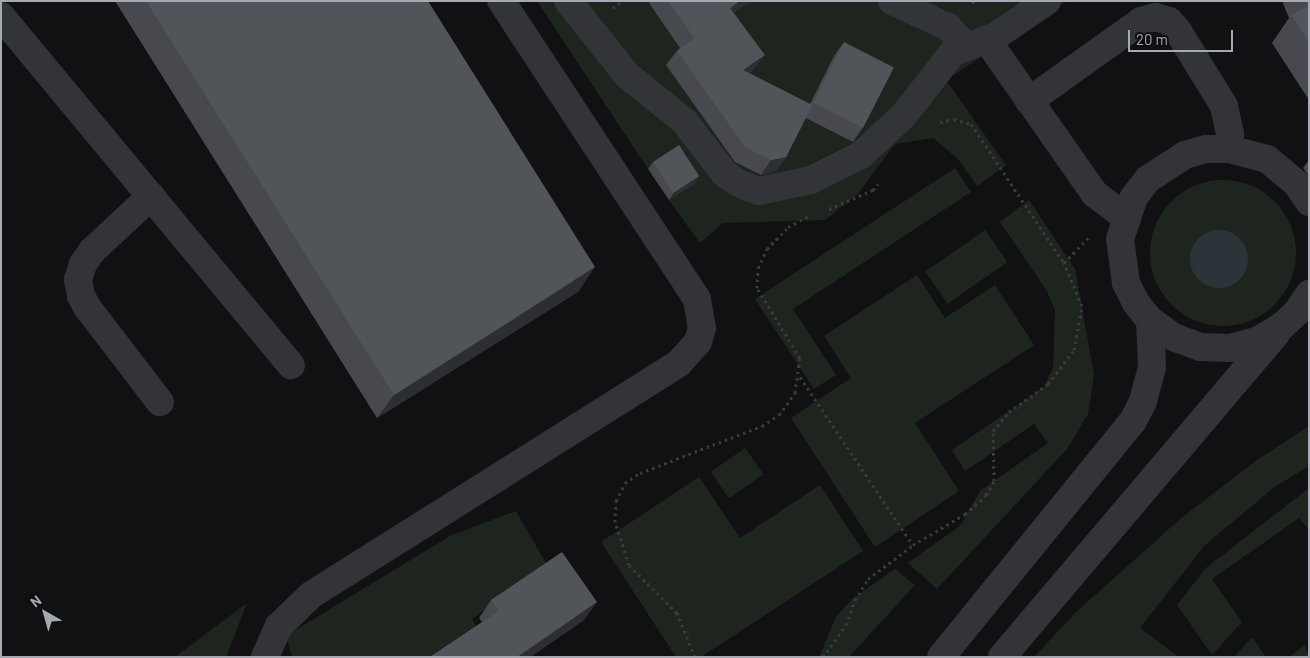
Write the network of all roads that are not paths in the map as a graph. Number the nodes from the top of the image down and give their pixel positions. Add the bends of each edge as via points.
1 (501, 1) edge
2 (568, 1) edge
3 (892, 1) edge
4 (1047, 1) edge
5 (1, 16) edge
6 (976, 43) junction
7 (1029, 101) junction
8 (1229, 149) junction
9 (151, 196) junction
10 (1309, 202) edge
11 (1120, 214) junction
12 (1309, 294) edge
13 (1150, 320) junction
14 (1282, 326) junction
15 (291, 365) dead end
16 (160, 402) dead end
17 (265, 657) edge
18 (941, 657) edge
19 (1002, 657) edge

1 - 17 lane via 697,299 702,328 698,342 679,363 311,595 279,626
2 - 6 lane via 627,75 685,122 724,173 738,183 759,190 811,180 861,155 904,115 943,62
3 - 6 lane
4 - 6 lane
5 - 9 lane
6 - 7 lane
7 - 8 lane via 1141,21 1156,17 1169,21 1178,31 1224,106 1230,134
7 - 11 lane via 1094,194
8 - 10 lane via 1266,159 1283,170
8 - 11 lane via 1206,149 1165,165
9 - 15 lane
9 - 16 lane via 92,251 78,280 87,306
11 - 13 lane via 1126,283
12 - 14 lane
13 - 14 lane via 1173,337 1200,346 1230,348 1257,341
13 - 18 lane via 1152,367 1143,401 1133,421
14 - 19 lane

